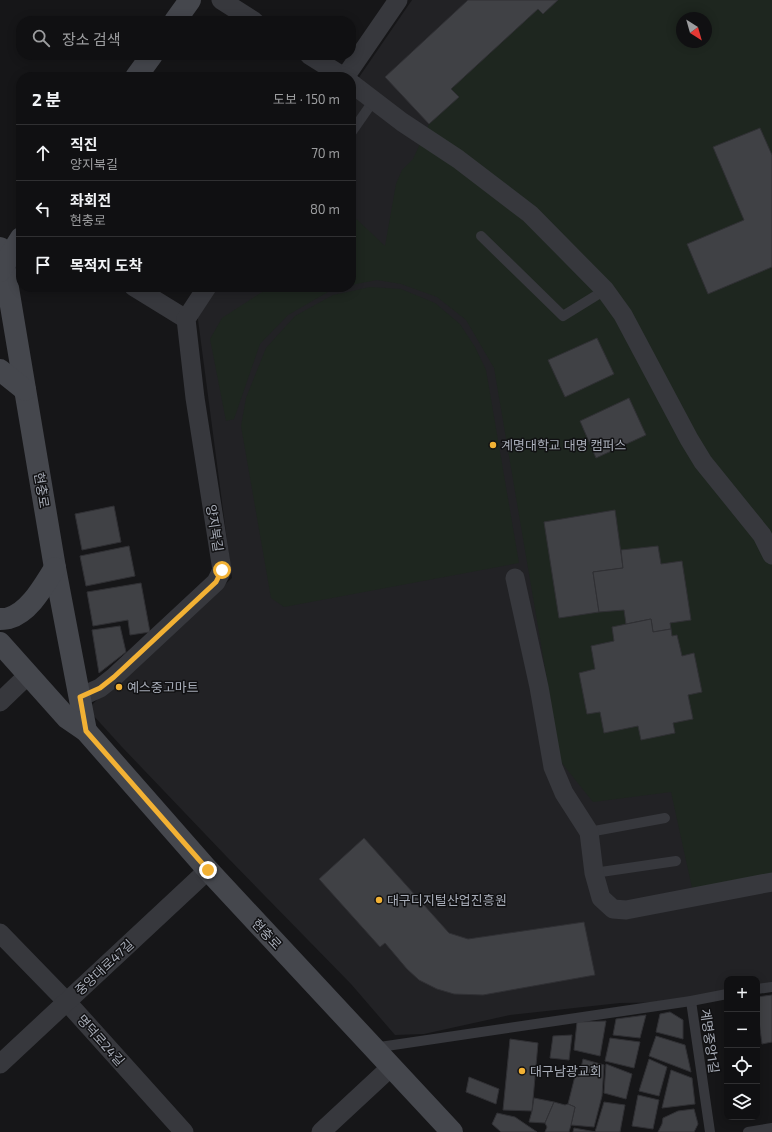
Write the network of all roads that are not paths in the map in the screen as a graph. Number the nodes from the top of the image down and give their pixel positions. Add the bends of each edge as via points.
1 (190, 0) edge
2 (221, 0) edge
3 (398, 0) edge
4 (179, 16) edge
5 (246, 16) edge
6 (148, 60) edge
7 (317, 60) edge
8 (356, 60) edge
9 (356, 60) edge
10 (140, 72) edge
11 (336, 72) edge
12 (348, 72) edge
13 (356, 87) edge
14 (374, 100) junction
15 (356, 125) edge
16 (482, 236) dead end
17 (16, 244) edge
18 (1, 261) edge
19 (605, 290) junction
20 (142, 292) edge
21 (204, 292) edge
22 (186, 319) junction
23 (0, 370) edge
24 (26, 390) junction
25 (772, 555) edge
26 (55, 568) junction
27 (515, 578) dead end
28 (0, 619) edge
29 (0, 643) edge
30 (28, 675) junction
31 (80, 697) junction
32 (0, 702) edge
33 (86, 731) junction
34 (665, 818) dead end
35 (589, 832) junction
36 (676, 861) dead end
37 (208, 870) junction
38 (594, 873) junction
39 (772, 882) edge
40 (0, 933) edge
41 (772, 986) edge
42 (760, 988) edge
43 (724, 995) edge
44 (691, 1001) junction
45 (67, 1002) junction
46 (373, 1048) junction
47 (0, 1064) edge
48 (391, 1067) junction
49 (772, 1128) edge
50 (184, 1132) edge
51 (321, 1132) edge
52 (452, 1132) edge
53 (710, 1132) edge
54 (748, 1132) edge

1 - 4 main road
2 - 5 street
3 - 9 street
6 - 10 main road
7 - 11 street
8 - 12 street
13 - 14 street
14 - 15 lane
14 - 19 street via 530,214
16 - 19 lane via 563,316
17 - 18 main road
18 - 24 main road, 현충로
19 - 25 street via 623,315 703,462 762,535
20 - 22 street
21 - 22 street
22 - 31 street, 양지북길 via 195,398 222,570 216,582 114,677 100,688
23 - 24 main road
24 - 26 main road, 현충로
26 - 28 main road via 40,593 25,610 10,618
26 - 31 main road, 현충로
27 - 35 street via 554,767 564,793
29 - 30 main road, 현충로
30 - 32 street
30 - 33 main road, 현충로 via 68,718
31 - 33 main road, 현충로
33 - 37 main road, 현충로
34 - 35 lane
35 - 38 street
36 - 38 lane
37 - 45 street, 중앙대로47길
37 - 46 main road, 현충로
38 - 39 street via 600,898 613,908 626,910
40 - 45 street, 명덕로24길
41 - 42 lane
43 - 44 lane
44 - 46 lane
44 - 53 lane, 계명중앙1길
45 - 47 street, 중앙대로47길
45 - 50 street, 명덕로24길
46 - 48 main road, 현충로
48 - 51 street
48 - 52 main road, 현충로
49 - 54 lane

